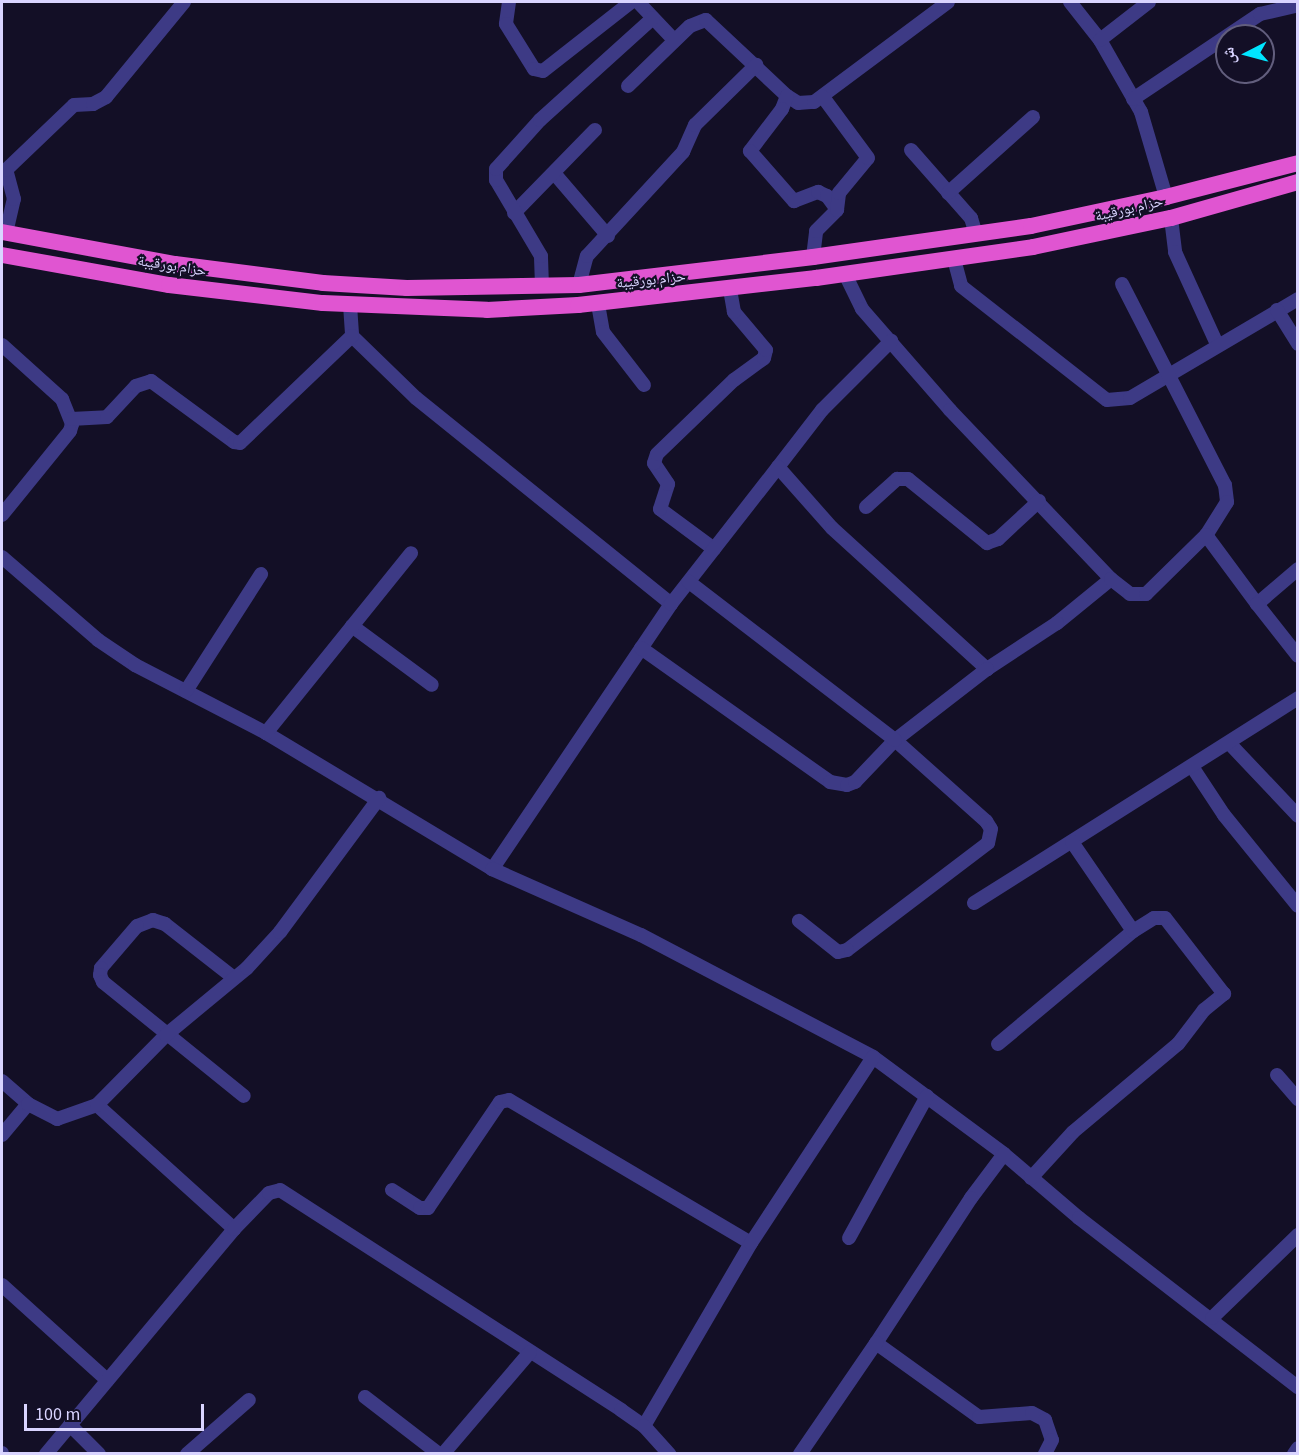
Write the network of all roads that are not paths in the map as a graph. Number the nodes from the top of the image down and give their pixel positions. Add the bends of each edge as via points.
1 (184, 2) edge
2 (509, 2) edge
3 (631, 2) edge
4 (638, 2) edge
5 (948, 2) edge
6 (1070, 2) edge
7 (1149, 2) edge
8 (1298, 5) edge
9 (653, 18) junction
10 (674, 40) junction
11 (1100, 40) junction
12 (756, 65) junction
13 (628, 86) dead end
14 (787, 96) junction
15 (824, 97) junction
16 (1133, 99) junction
17 (1033, 117) dead end
18 (595, 130) dead end
19 (911, 150) dead end
20 (1298, 163) edge
21 (554, 173) junction
22 (1298, 182) edge
23 (948, 194) junction
24 (1167, 197) junction
25 (837, 210) junction
26 (514, 213) junction
27 (1171, 218) junction
28 (4, 233) edge
29 (976, 234) junction
30 (608, 236) junction
31 (2, 255) edge
32 (813, 257) junction
33 (954, 259) junction
34 (845, 274) junction
35 (1122, 284) dead end
36 (579, 285) junction
37 (543, 286) junction
38 (730, 289) junction
39 (1298, 298) edge
40 (598, 304) junction
41 (350, 305) junction
42 (1277, 310) junction
43 (352, 336) junction
44 (891, 341) junction
45 (1217, 344) junction
46 (1298, 344) edge
47 (2, 345) edge
48 (1171, 375) junction
49 (644, 385) dead end
50 (71, 419) junction
51 (778, 467) junction
52 (1039, 501) junction
53 (867, 507) dead end
54 (2, 515) edge
55 (1206, 535) junction
56 (714, 549) junction
57 (411, 553) dead end
58 (2, 557) edge
59 (1298, 569) edge
60 (261, 574) dead end
61 (1111, 579) junction
62 (689, 582) junction
63 (670, 604) junction
64 (1257, 604) junction
65 (352, 626) junction
66 (641, 648) junction
67 (1298, 656) edge
68 (987, 669) junction
69 (432, 685) dead end
70 (186, 691) junction
71 (1298, 698) edge
72 (266, 733) junction
73 (895, 740) junction
74 (1230, 744) junction
75 (1192, 768) junction
76 (379, 798) junction
77 (1298, 816) edge
78 (1072, 842) junction
79 (492, 869) junction
80 (974, 903) dead end
81 (1298, 906) edge
82 (799, 921) dead end
83 (1133, 931) junction
84 (234, 978) junction
85 (166, 1035) junction
86 (998, 1044) dead end
87 (873, 1057) junction
88 (1277, 1075) dead end
89 (2, 1081) edge
90 (244, 1096) dead end
91 (927, 1096) junction
92 (1298, 1099) edge
93 (28, 1104) junction
94 (97, 1105) junction
95 (2, 1135) edge
96 (1004, 1154) junction
97 (1031, 1178) junction
98 (392, 1190) dead end
99 (234, 1229) junction
100 (1298, 1235) edge
101 (849, 1238) dead end
102 (751, 1244) junction
103 (2, 1285) edge
104 (1212, 1318) junction
105 (876, 1343) junction
106 (530, 1352) junction
107 (108, 1380) junction
108 (1298, 1387) edge
109 (365, 1397) dead end
110 (249, 1400) dead end
111 (70, 1425) junction
112 (644, 1426) junction
113 (1298, 1448) edge
114 (665, 1452) edge
115 (46, 1454) edge
116 (99, 1454) edge
117 (187, 1454) edge
118 (441, 1454) edge
119 (800, 1454) edge
120 (1046, 1454) edge
121 (1294, 1454) edge

1 - 28 street via 106,97 93,104 74,105 6,171 14,199
2 - 3 street via 506,24 534,69 543,71
4 - 9 street
5 - 15 street
6 - 11 street
7 - 11 street
8 - 16 street via 1260,14
9 - 10 street
9 - 26 street via 501,160 496,180
10 - 12 street via 698,21 710,21
10 - 13 street
11 - 16 street
12 - 14 street
12 - 30 street via 695,125 683,152
14 - 15 street via 806,104
14 - 25 street via 783,109 750,151 794,201 818,192 827,196
15 - 25 street via 868,158 839,193
16 - 24 street via 1152,140
17 - 23 street
18 - 21 street
19 - 23 street
20 - 24 highway, حزام بورقيبة
21 - 26 street
21 - 30 street
22 - 27 highway, حزام بورقيبة
23 - 29 street via 970,218
24 - 29 highway, حزام بورقيبة
25 - 32 street via 816,231
26 - 37 street via 541,256
27 - 33 highway, حزام بورقيبة
27 - 45 street via 1179,262
28 - 37 highway, حزام بورقيبة via 175,264 313,282 407,288
29 - 32 highway, حزام بورقيبة
30 - 36 street via 587,256
31 - 41 highway, حزام بورقيبة via 245,296
32 - 36 highway, حزام بورقيبة
33 - 34 highway, حزام بورقيبة
33 - 48 street via 962,286 1107,400 1130,398
34 - 38 highway, حزام بورقيبة
34 - 44 street via 862,309
35 - 48 street
36 - 37 highway, حزام بورقيبة
38 - 40 highway, حزام بورقيبة
38 - 56 street via 734,312 766,350 764,358 717,396 657,454 654,463 668,487 659,502 660,509
39 - 42 street
40 - 41 highway, حزام بورقيبة via 488,310
40 - 49 street via 603,332
41 - 43 street
42 - 45 street
42 - 46 street
43 - 50 street via 240,443 151,381 136,386 107,417
43 - 63 street via 459,435
44 - 51 street via 822,410
44 - 52 street via 950,410
45 - 48 street
47 - 50 street via 62,399
48 - 55 street via 1227,492 1225,509
50 - 54 street via 70,431
51 - 56 street
51 - 68 street via 832,528
52 - 53 street via 998,539 987,543 908,479 897,479
52 - 61 street
55 - 61 street via 1146,594 1130,594
55 - 64 street
56 - 62 street
57 - 65 street
58 - 70 street via 98,640 135,665
59 - 64 street
60 - 70 street
61 - 68 street via 1057,623
62 - 63 street
62 - 73 street
63 - 66 street
64 - 67 street
65 - 69 street
65 - 72 street
66 - 73 street via 830,782 855,782
66 - 79 street
68 - 73 street
70 - 72 street
71 - 74 street
72 - 76 street
73 - 82 street via 986,821 991,829 988,843 847,951 838,952
74 - 75 street
74 - 77 street
75 - 78 street
75 - 81 street via 1224,815
76 - 79 street
76 - 84 street via 280,932
78 - 80 street
78 - 83 street
79 - 87 street via 641,935
83 - 86 street
83 - 97 street via 1154,918 1165,918 1224,994 1204,1010 1178,1044 1094,1112
84 - 85 street
84 - 85 street via 159,920 137,926 101,968 100,975 103,982
85 - 90 street
85 - 94 street
87 - 91 street
87 - 102 street
88 - 92 street
89 - 93 street
91 - 96 street
91 - 101 street
93 - 94 street via 57,1119
93 - 95 street
94 - 99 street
96 - 97 street
96 - 105 street
97 - 104 street
98 - 102 street via 420,1209 428,1208 500,1102 509,1100
99 - 106 street via 269,1193 285,1190
99 - 107 street
100 - 104 street
102 - 112 street
103 - 107 street
104 - 108 street
105 - 119 street
105 - 120 street via 979,1417 1032,1413 1046,1420 1052,1440
106 - 112 street
106 - 118 street
107 - 111 street
109 - 118 street
110 - 117 street
111 - 115 street
111 - 116 street
112 - 114 street
113 - 121 street

